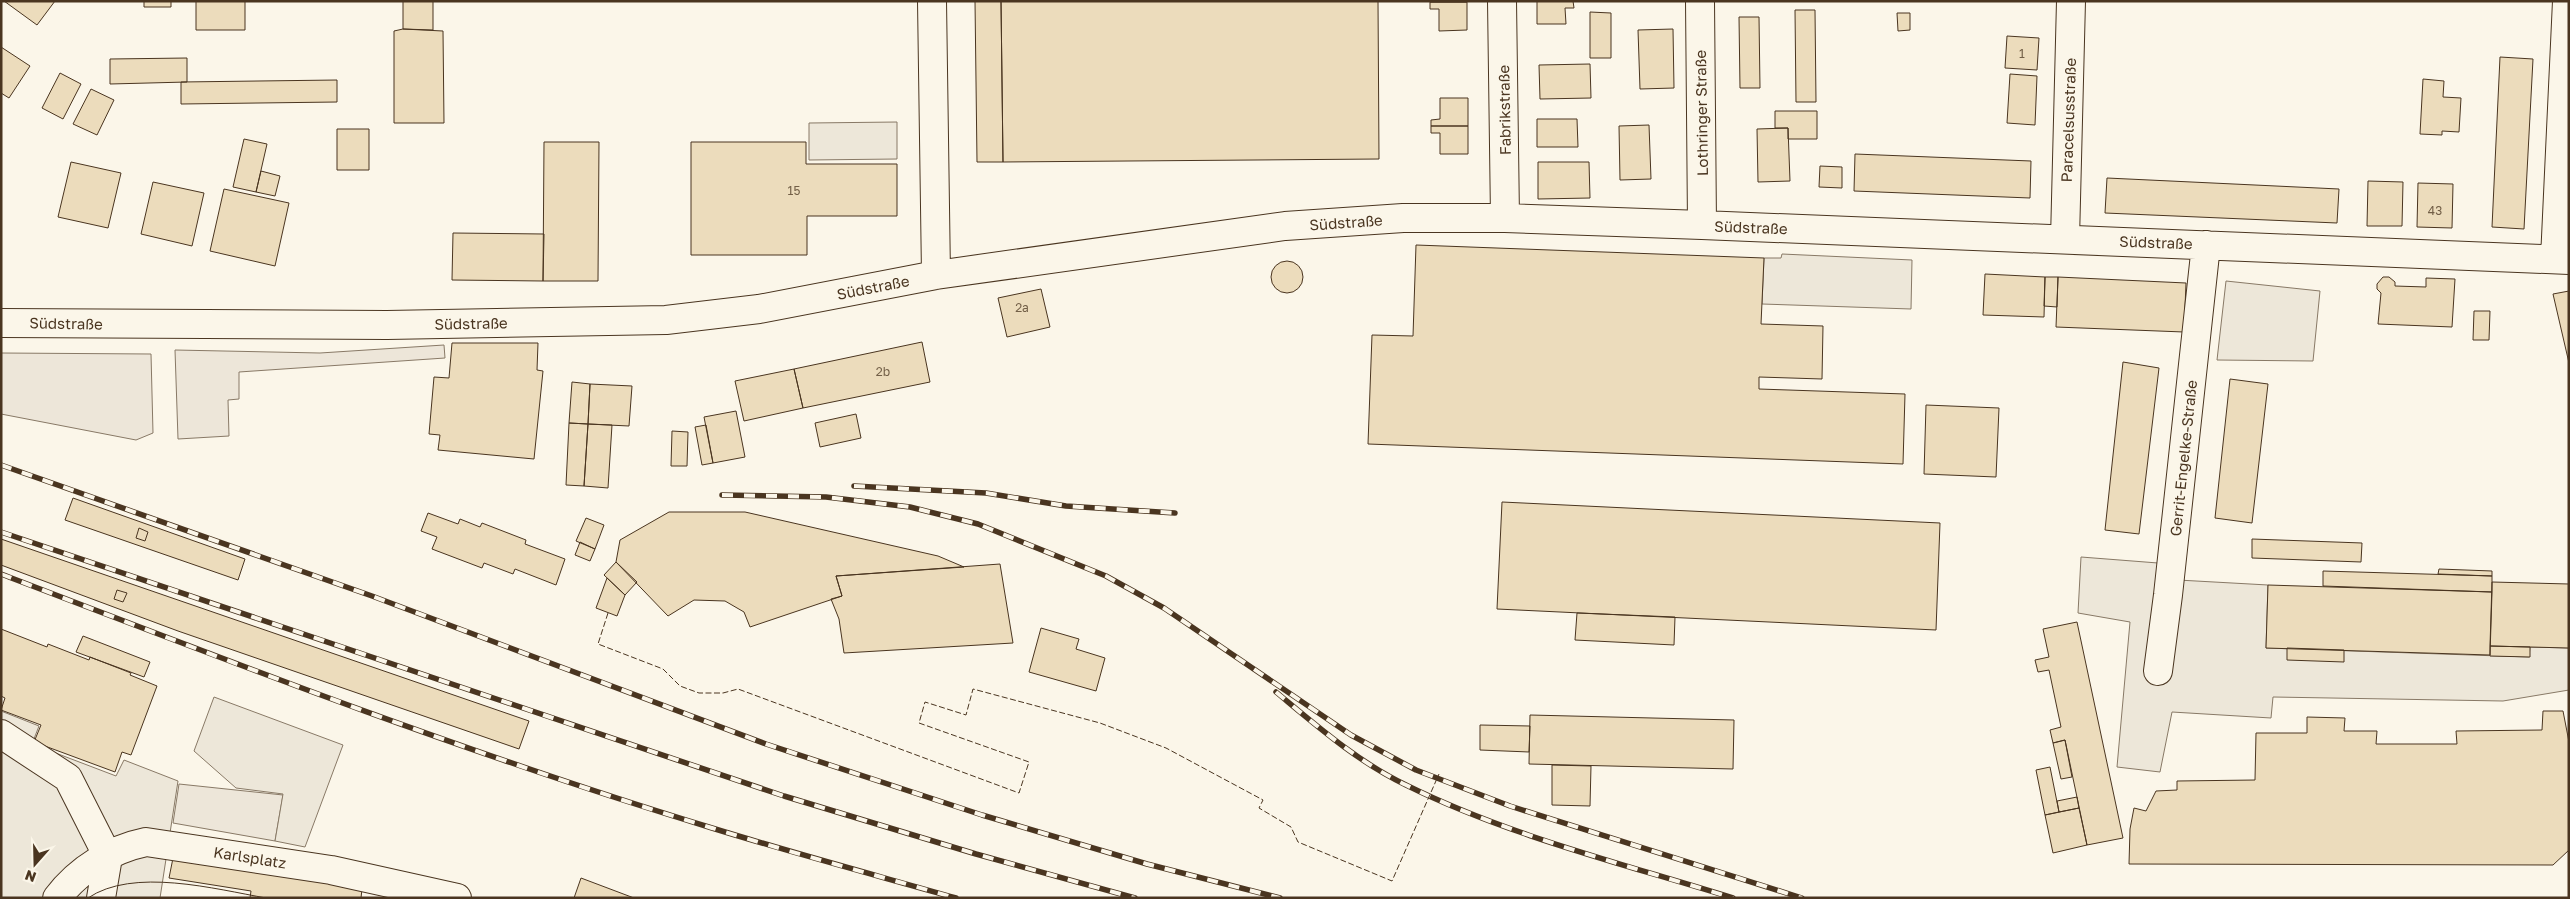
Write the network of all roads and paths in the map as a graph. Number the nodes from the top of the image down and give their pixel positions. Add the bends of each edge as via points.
1 (932, 1) edge
2 (1502, 1) edge
3 (1700, 1) edge
4 (2071, 1) edge
5 (2567, 1) edge
6 (1505, 218) junction
7 (1702, 225) junction
8 (2065, 238) junction
9 (2206, 245) junction
10 (2562, 259) edge
11 (936, 275) junction
12 (1, 322) edge
13 (2158, 671) dead end
14 (1, 734) edge
15 (108, 856) junction
16 (57, 898) edge
17 (101, 898) edge
18 (457, 898) edge

1 - 11 street
2 - 6 street, Fabrikstraße
3 - 7 street, Lothringer Straße
4 - 8 street, Paracelsusstraße
5 - 10 street
6 - 7 street, Südstraße
6 - 11 street, Südstraße via 1398,218 1285,226
7 - 8 street, Südstraße
8 - 9 street, Südstraße
9 - 10 street, Südstraße
9 - 13 street, Gerrit-Engelke-Straße
11 - 12 street, Südstraße via 759,309 666,320 358,325
14 - 15 street via 70,772
15 - 16 street, Karlsplatz via 79,874
15 - 17 street
15 - 18 street, Karlsplatz via 146,842 168,844 331,870

